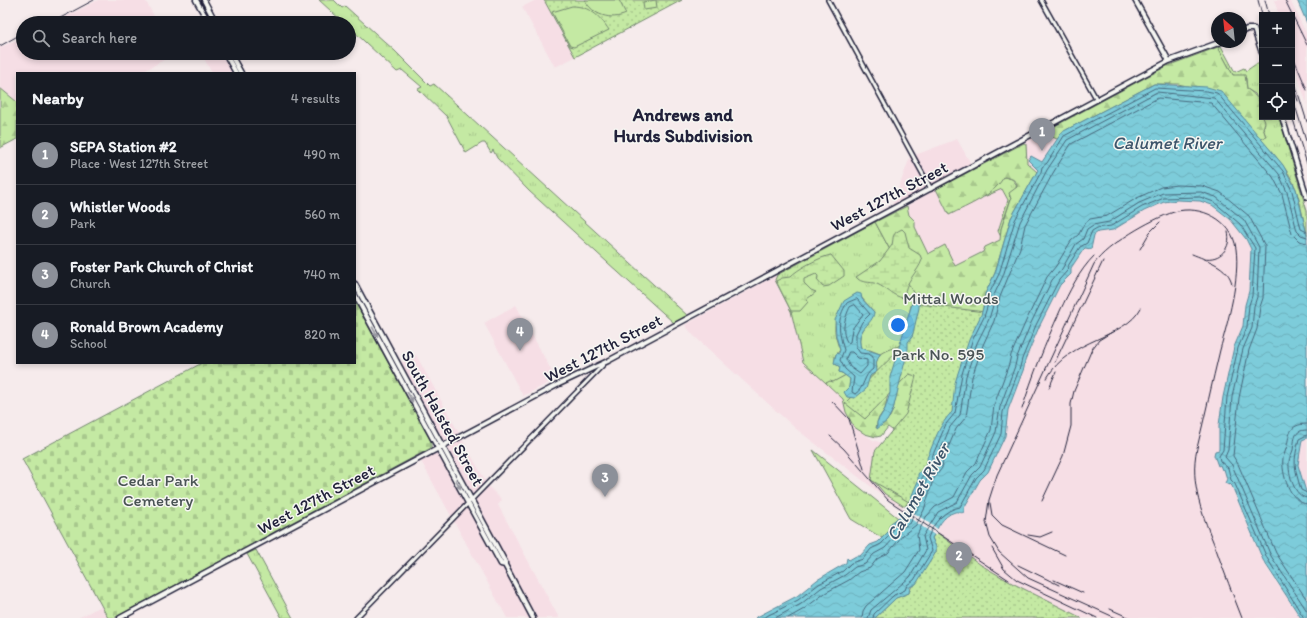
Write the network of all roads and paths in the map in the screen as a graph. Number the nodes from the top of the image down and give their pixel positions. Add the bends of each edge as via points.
1 (196, 0) edge
2 (204, 0) edge
3 (828, 0) edge
4 (1041, 0) edge
5 (1135, 0) edge
6 (205, 16) edge
7 (212, 16) edge
8 (1247, 30) edge
9 (1211, 46) edge
10 (1260, 48) edge
11 (229, 60) edge
12 (234, 60) edge
13 (1169, 61) junction
14 (235, 72) edge
15 (240, 72) edge
16 (1097, 100) junction
17 (1283, 120) edge
18 (931, 189) junction
19 (1307, 197) edge
20 (356, 286) edge
21 (356, 297) edge
22 (605, 363) junction
23 (441, 447) junction
24 (472, 499) junction
25 (468, 503) junction
26 (505, 565) junction
27 (120, 618) edge
28 (356, 618) edge
29 (533, 618) edge

1 - 6 main road
2 - 7 main road
3 - 18 street
4 - 16 street
5 - 13 main road
8 - 10 main road via 1255,30
9 - 13 main road, West 127th Street
11 - 14 main road
12 - 15 main road
13 - 16 main road, West 127th Street
16 - 18 main road, West 127th Street
17 - 19 main road
18 - 22 main road, West 127th Street
20 - 23 main road, South Halsted Street
21 -> 23 main road, South Halsted Street
22 - 23 main road, West 127th Street via 563,382
22 - 24 street
23 - 24 main road, South Halsted Street
23 -> 25 main road, South Halsted Street
23 - 27 main road, West 127th Street
24 - 25 street
24 - 26 main road, South Halsted Street via 506,562
25 - 26 main road, South Halsted Street via 501,564
25 - 28 street
26 - 29 main road, South Halsted Street

